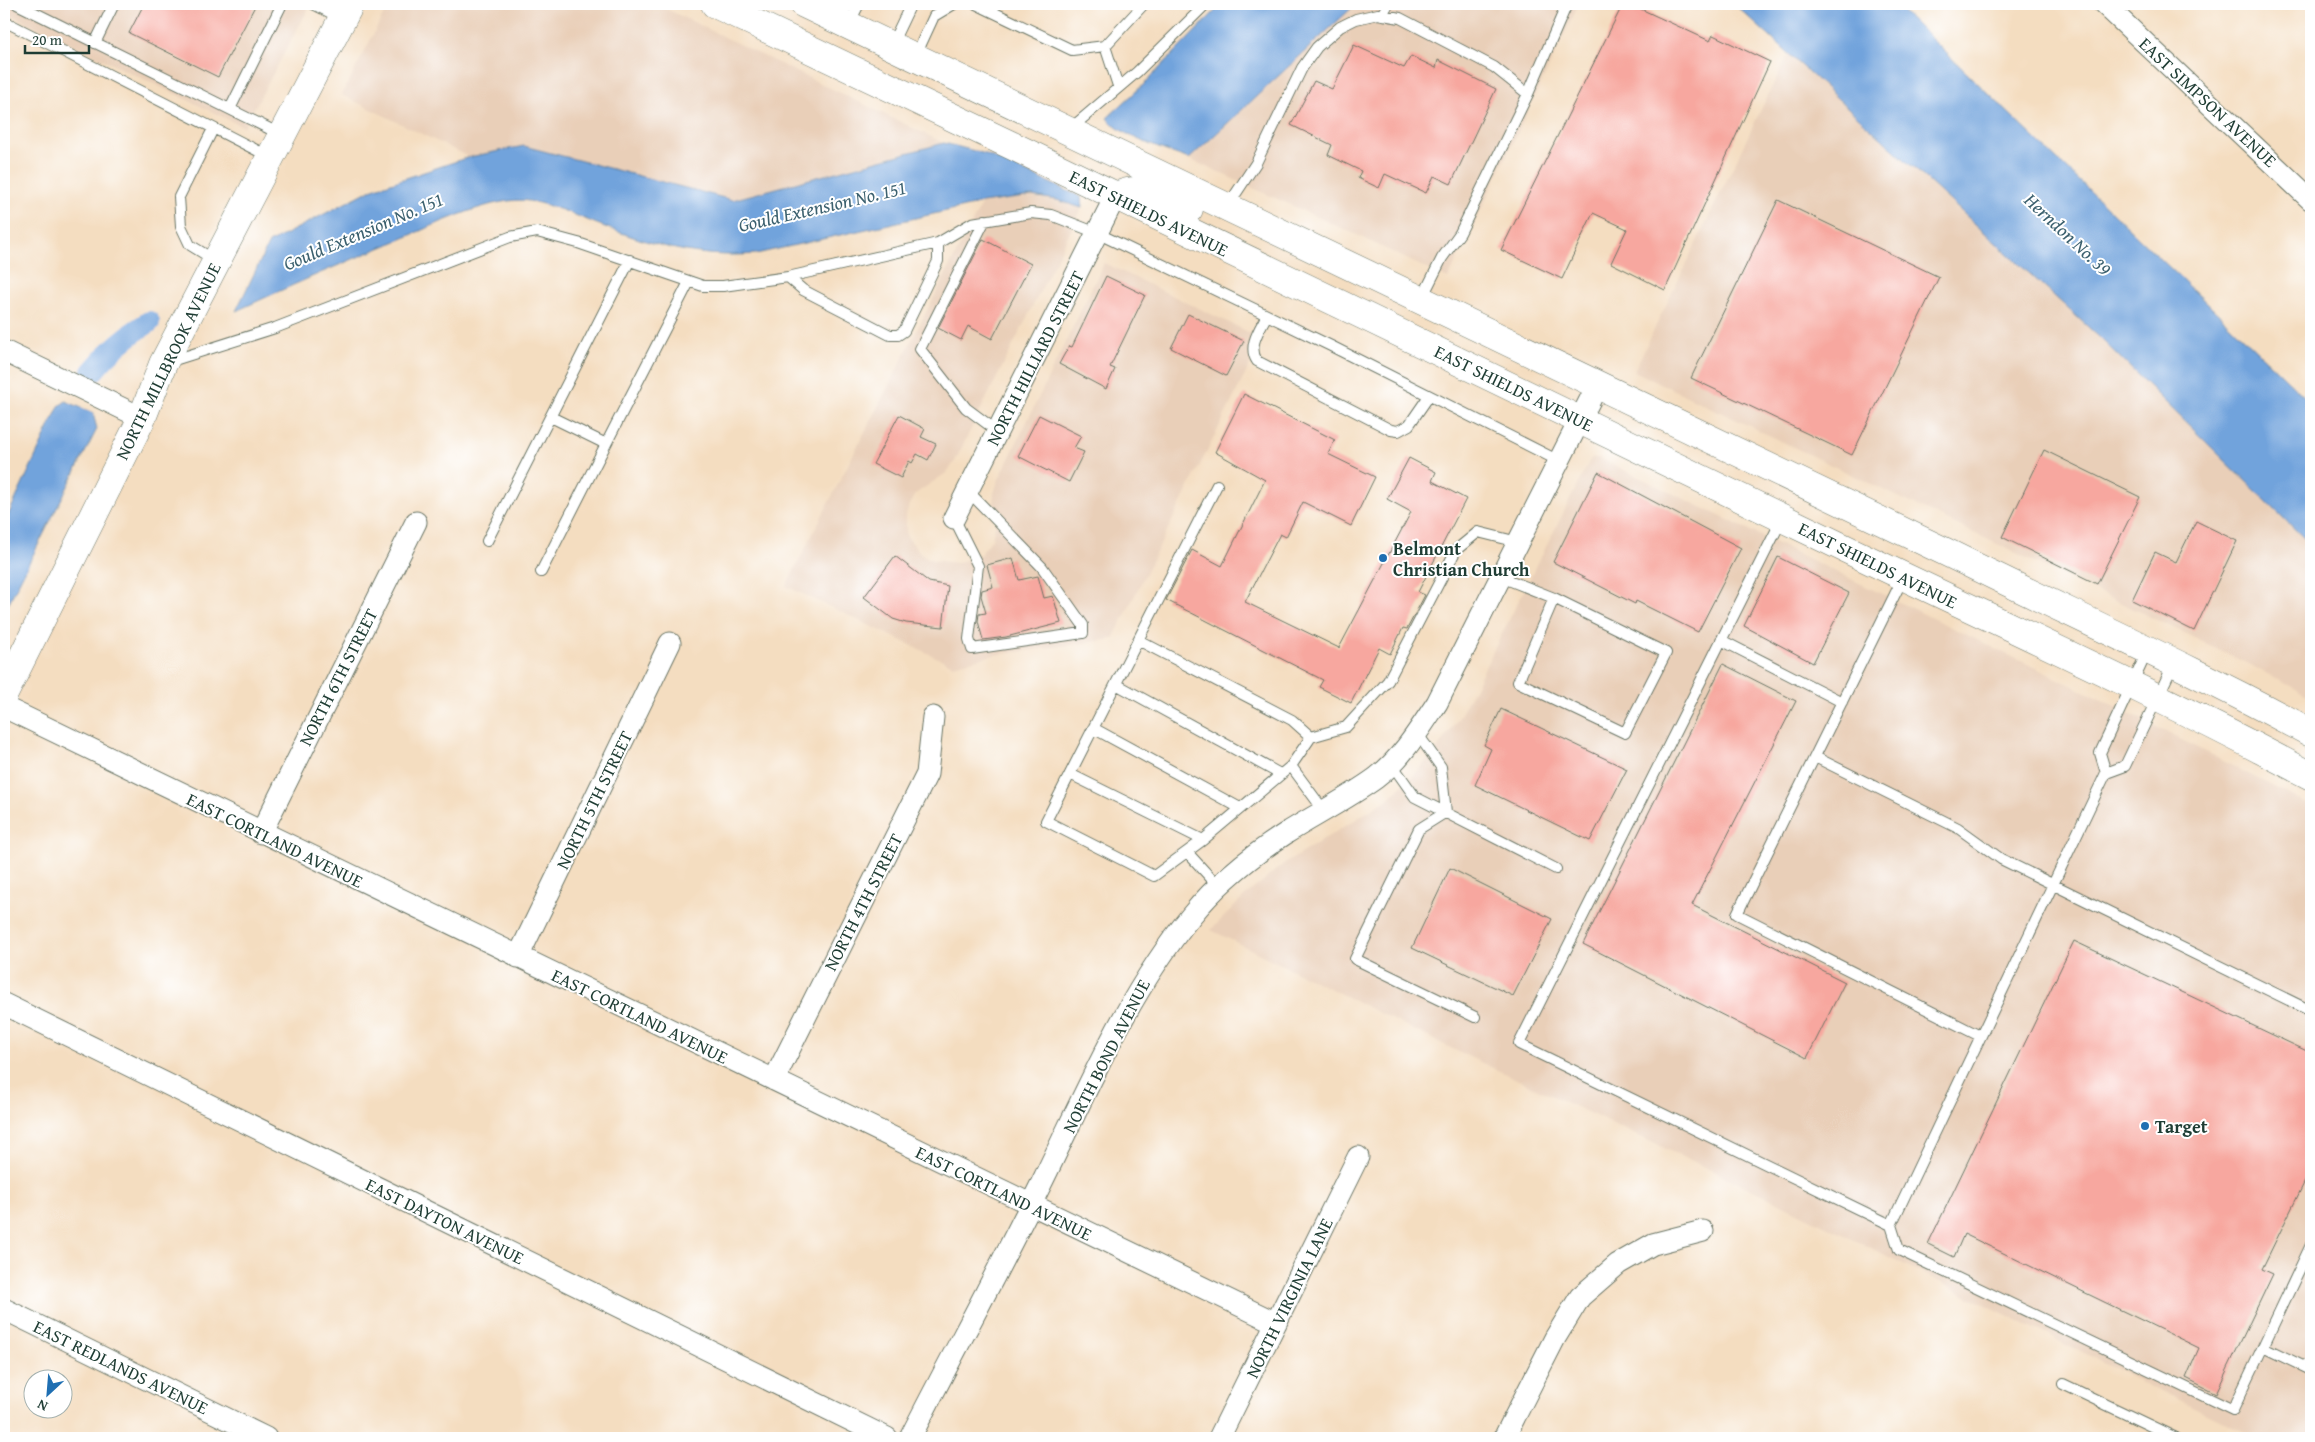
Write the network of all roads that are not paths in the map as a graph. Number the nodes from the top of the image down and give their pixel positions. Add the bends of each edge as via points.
1 (16, 4) edge
2 (114, 4) edge
3 (282, 4) edge
4 (313, 4) edge
5 (715, 4) edge
6 (804, 4) edge
7 (912, 4) edge
8 (954, 4) edge
9 (976, 4) edge
10 (1144, 4) edge
11 (1206, 4) edge
12 (1388, 4) edge
13 (1567, 4) edge
14 (2104, 4) edge
15 (346, 11) edge
16 (854, 15) edge
17 (1382, 15) junction
18 (4, 21) edge
19 (94, 42) junction
20 (1105, 46) junction
21 (903, 51) junction
22 (868, 76) junction
23 (1118, 86) junction
24 (1528, 94) junction
25 (230, 110) junction
26 (213, 129) junction
27 (1069, 130) junction
28 (276, 146) junction
29 (1116, 197) junction
30 (2311, 200) edge
31 (1227, 207) junction
32 (985, 220) junction
33 (1097, 233) junction
34 (938, 243) junction
35 (630, 260) junction
36 (216, 261) junction
37 (788, 276) junction
38 (689, 282) junction
39 (1421, 301) junction
40 (1267, 315) junction
41 (4, 351) edge
42 (163, 364) junction
43 (1597, 386) junction
44 (1429, 396) junction
45 (551, 417) junction
46 (142, 418) junction
47 (1580, 420) junction
48 (997, 431) junction
49 (606, 444) junction
50 (1559, 461) junction
51 (1216, 485) dead end
52 (968, 491) junction
53 (954, 518) joint
54 (1782, 518) junction
55 (416, 522) dead end
56 (487, 541) dead end
57 (1518, 542) junction
58 (541, 572) dead end
59 (1501, 576) junction
60 (1904, 578) junction
61 (1554, 598) junction
62 (1138, 640) junction
63 (1721, 640) junction
64 (670, 643) dead end
65 (2148, 649) junction
66 (2174, 662) junction
67 (1116, 684) junction
68 (2132, 685) junction
69 (4, 694) edge
70 (2157, 698) junction
71 (1842, 702) junction
72 (4, 708) edge
73 (933, 717) dead end
74 (1093, 728) junction
75 (1417, 733) junction
76 (2311, 733) edge
77 (1311, 737) junction
78 (1815, 757) junction
79 (1391, 763) junction
80 (1291, 766) junction
81 (2106, 773) junction
82 (1070, 774) junction
83 (1280, 774) junction
84 (2311, 776) edge
85 (1240, 808) junction
86 (1325, 812) junction
87 (1446, 812) junction
88 (261, 833) junction
89 (1203, 840) junction
90 (1187, 852) junction
91 (1556, 868) dead end
92 (2053, 885) junction
93 (1219, 888) junction
94 (518, 957) junction
95 (4, 1004) edge
96 (2311, 1011) edge
97 (1475, 1017) dead end
98 (1980, 1036) junction
99 (774, 1080) junction
100 (1358, 1157) dead end
101 (1030, 1206) junction
102 (1891, 1225) junction
103 (1702, 1231) dead end
104 (2311, 1245) edge
105 (2307, 1263) edge
106 (4, 1309) edge
107 (1276, 1323) junction
108 (2262, 1347) junction
109 (2311, 1370) edge
110 (2063, 1384) dead end
111 (1513, 1435) edge
112 (266, 1438) edge
113 (887, 1438) edge
114 (910, 1438) edge
115 (1219, 1438) edge
116 (2176, 1438) edge

1 - 19 lane
2 - 19 lane
3 - 25 lane
4 - 15 lane
5 - 22 main road, EAST SHIELDS AVENUE
6 - 16 main road
7 - 21 lane
8 - 21 lane via 934,16
9 - 20 lane via 1072,50
10 - 20 lane
11 - 23 lane via 1137,72
12 - 17 lane
13 - 24 lane
14 - 30 street, EAST SIMPSON AVENUE
15 - 28 main road, NORTH MILLBROOK AVENUE
16 - 21 main road
17 - 24 lane via 1400,18 1494,66
17 - 31 lane via 1356,19 1340,27 1317,47 1302,68 1256,163
18 - 26 lane
19 - 25 lane
20 - 23 lane
21 - 27 main road
22 - 27 main road via 925,82 1044,138 1058,138
22 - 29 main road, EAST SHIELDS AVENUE
23 - 27 lane
24 - 39 lane via 1460,233 1442,258
25 - 28 lane
26 - 28 lane
26 - 36 lane via 179,197 181,226 190,245
27 - 31 main road
28 - 36 main road, NORTH MILLBROOK AVENUE
29 - 31 main road via 1125,191 1151,191 1204,216
29 - 33 street, NORTH HILLIARD STREET
29 - 47 main road, EAST SHIELDS AVENUE
31 - 39 main road
32 - 33 lane via 1031,212 1072,222
32 - 34 lane via 972,223
32 - 48 lane via 920,349 966,408
33 - 40 lane
33 - 48 street, NORTH HILLIARD STREET
34 - 37 lane
34 - 37 lane via 938,261 904,331 898,335 890,335 802,290
35 - 38 lane
35 - 42 lane via 536,232 510,237 275,328
35 - 45 lane
36 - 42 main road, NORTH MILLBROOK AVENUE
37 - 38 lane via 712,287
38 - 49 lane
39 - 43 main road
40 - 44 lane
40 - 44 lane via 1254,343 1253,355 1257,361 1391,430 1398,431 1408,425
41 - 46 street
42 - 46 main road, NORTH MILLBROOK AVENUE
43 - 47 street, NORTH BOND AVENUE
43 - 65 main road
44 - 50 lane
45 - 49 lane
45 - 56 lane
46 - 69 main road, NORTH MILLBROOK AVENUE
47 - 50 street, NORTH BOND AVENUE
47 - 54 main road, EAST SHIELDS AVENUE
48 - 52 street, NORTH HILLIARD STREET
49 - 58 lane
50 - 57 street, NORTH BOND AVENUE
51 - 62 lane
52 - 53 street, NORTH HILLIARD STREET
52 - 53 lane via 1042,567 1083,625 1083,633 972,648 969,640 978,566
54 - 60 main road, EAST SHIELDS AVENUE
54 - 63 lane
55 - 88 street, NORTH 6TH STREET
57 - 59 street, NORTH BOND AVENUE
57 - 77 lane via 1478,532 1456,550 1388,681 1346,727
59 - 61 lane
59 - 75 street, NORTH BOND AVENUE via 1437,703
60 - 68 main road, EAST SHIELDS AVENUE
60 - 71 lane
61 - 61 lane via 1666,653 1625,733 1518,682
62 - 67 lane
62 - 77 lane via 1292,720
63 - 71 lane
63 - 102 lane via 1519,1044
64 - 94 street, NORTH 5TH STREET
65 - 66 main road
65 - 68 lane
66 - 70 lane
66 - 76 main road
67 - 74 lane
67 - 83 lane
68 - 70 main road, EAST SHIELDS AVENUE
68 - 81 lane via 2100,753
70 - 81 lane via 2125,766
70 - 84 main road, EAST SHIELDS AVENUE
71 - 78 lane
72 - 88 street, EAST CORTLAND AVENUE
73 - 99 street, NORTH 4TH STREET via 927,774
74 - 82 lane
74 - 85 lane
75 - 79 street, NORTH BOND AVENUE
75 - 87 lane via 1441,767
77 - 80 lane
78 - 92 lane via 1958,828 2001,859
78 - 98 lane via 1737,914
79 - 86 street, NORTH BOND AVENUE via 1378,777
79 - 87 lane via 1415,797
80 - 83 lane
80 - 86 lane
81 - 92 lane
82 - 89 lane
82 - 90 lane via 1046,821 1154,876
83 - 85 lane
85 - 89 lane
86 - 93 street, NORTH BOND AVENUE via 1284,834
87 - 91 lane
87 - 97 lane via 1419,829 1355,959
88 - 94 street, EAST CORTLAND AVENUE
89 - 90 lane
90 - 93 lane
92 - 96 lane
92 - 98 lane
93 - 101 street, NORTH BOND AVENUE via 1192,914 1143,982 1120,1021
94 - 99 street, EAST CORTLAND AVENUE
95 - 113 street, EAST DAYTON AVENUE
98 - 102 lane
99 - 101 street, EAST CORTLAND AVENUE
100 - 107 street, NORTH VIRGINIA LANE
101 - 107 street, EAST CORTLAND AVENUE
101 - 114 street, NORTH BOND AVENUE
102 - 108 lane via 1899,1250 2233,1410
103 - 111 street via 1653,1244 1618,1264 1580,1297 1554,1338
104 - 105 lane
105 - 108 lane
106 - 112 street, EAST REDLANDS AVENUE
107 - 115 street, NORTH VIRGINIA LANE
108 - 109 lane
110 - 116 lane

